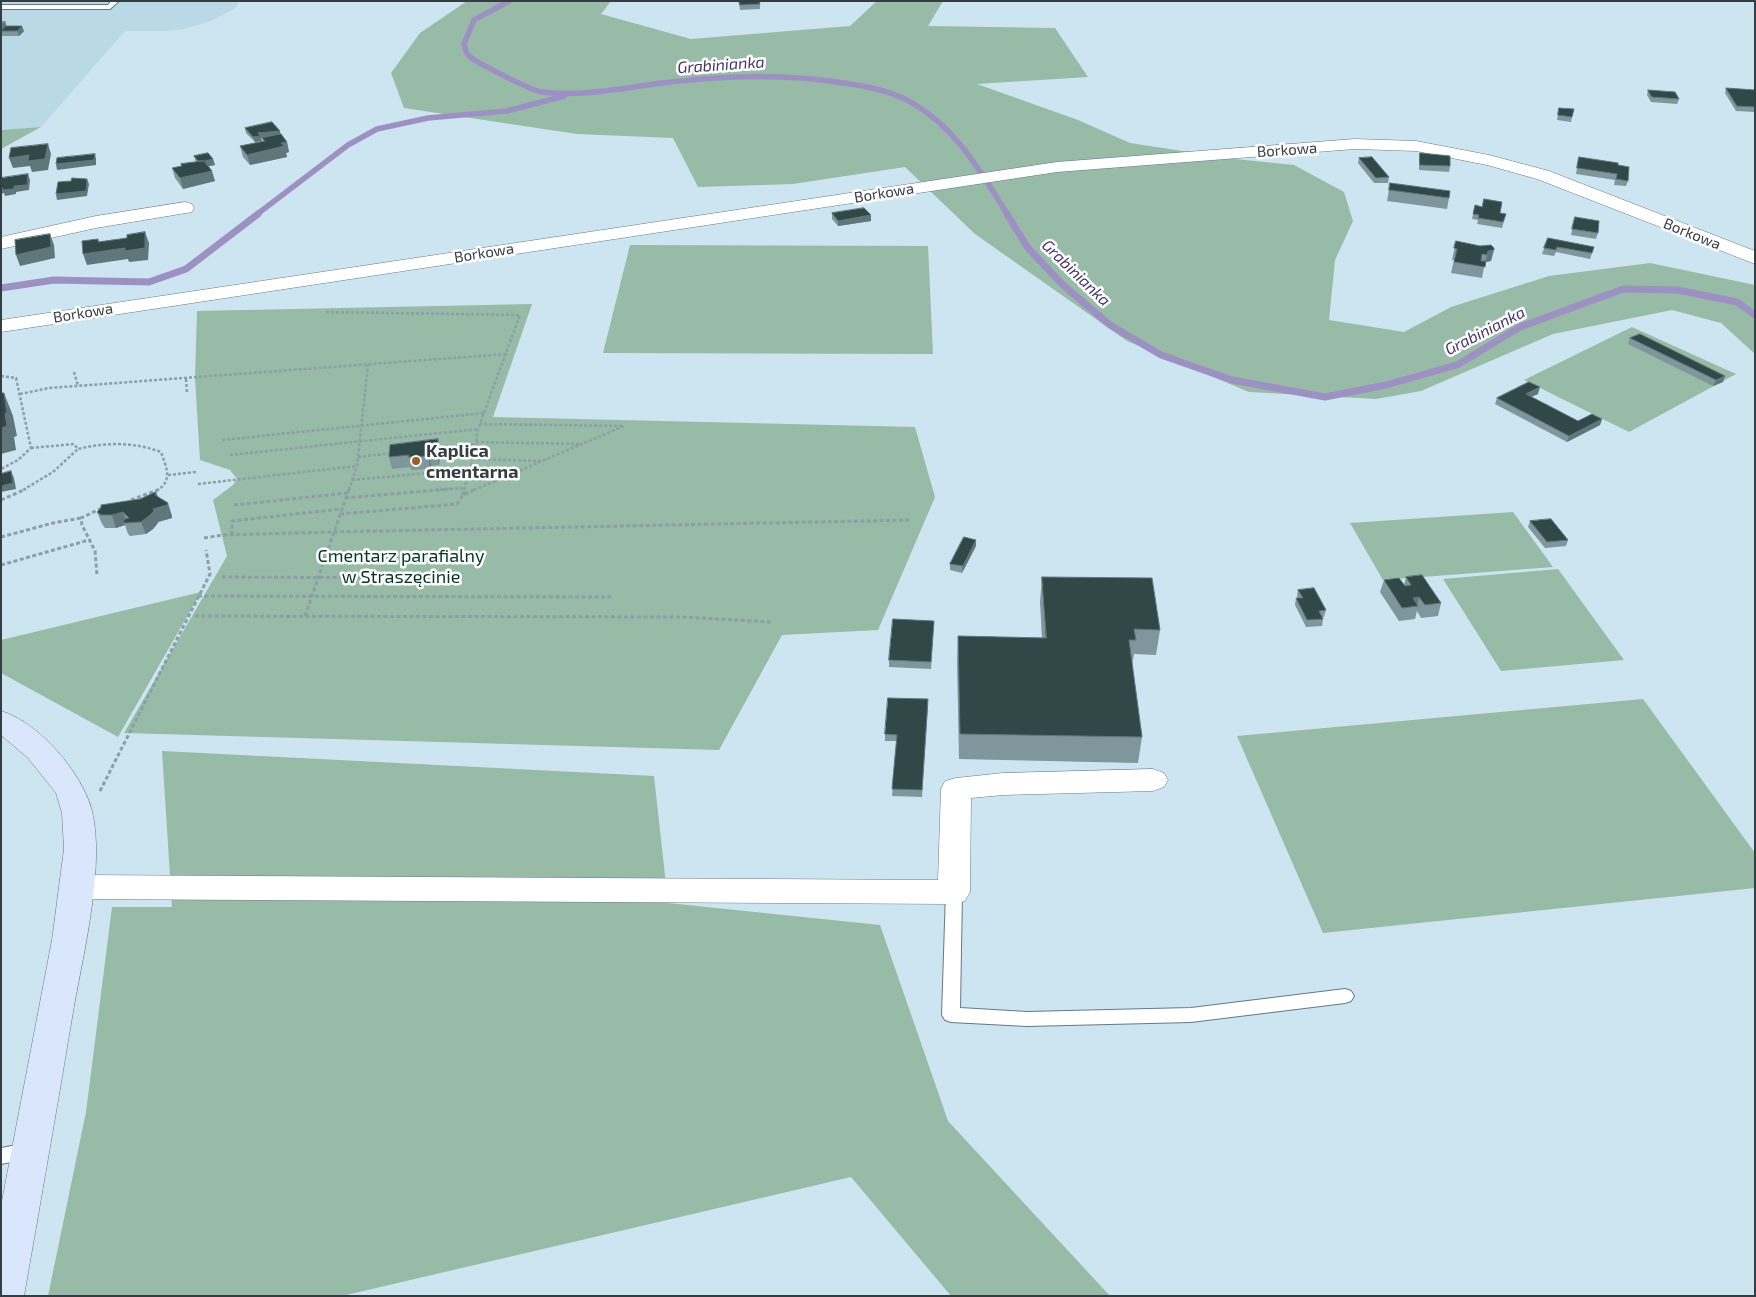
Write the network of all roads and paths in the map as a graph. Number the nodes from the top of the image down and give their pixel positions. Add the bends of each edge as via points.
1 (115, 1) edge
2 (1, 7) edge
3 (185, 208) dead end
4 (1, 243) edge
5 (1755, 258) edge
6 (326, 312) dead end
7 (1, 326) edge
8 (507, 354) junction
9 (368, 366) junction
10 (74, 372) dead end
11 (1, 376) edge
12 (186, 379) junction
13 (78, 386) junction
14 (187, 393) dead end
15 (20, 394) junction
16 (484, 413) junction
17 (480, 424) junction
18 (362, 426) junction
19 (478, 429) junction
20 (222, 440) dead end
21 (360, 441) junction
22 (475, 443) junction
23 (583, 444) junction
24 (31, 448) junction
25 (78, 449) junction
26 (426, 449) edge
27 (397, 452) edge
28 (230, 455) dead end
29 (358, 457) junction
30 (473, 459) junction
31 (544, 461) junction
32 (357, 466) junction
33 (1, 469) edge
34 (470, 469) junction
35 (196, 472) dead end
36 (168, 475) junction
37 (352, 480) junction
38 (198, 484) dead end
39 (465, 488) junction
40 (347, 493) junction
41 (463, 495) junction
42 (345, 498) junction
43 (1, 500) edge
44 (123, 502) edge
45 (234, 505) dead end
46 (105, 507) edge
47 (341, 509) junction
48 (340, 514) junction
49 (81, 518) junction
50 (909, 520) dead end
51 (333, 532) junction
52 (232, 535) junction
53 (1, 537) edge
54 (204, 538) dead end
55 (89, 540) junction
56 (206, 550) dead end
57 (1, 565) edge
58 (97, 574) dead end
59 (222, 577) dead end
60 (318, 578) junction
61 (428, 578) dead end
62 (198, 596) junction
63 (312, 596) junction
64 (614, 597) dead end
65 (195, 616) dead end
66 (305, 616) junction
67 (771, 622) dead end
68 (1, 721) edge
69 (1153, 780) dead end
70 (98, 794) dead end
71 (76, 887) junction
72 (954, 892) junction
73 (1345, 996) dead end
74 (16, 1153) edge
75 (4, 1296) edge

1 - 2 lane via 110,7
3 - 4 street via 96,222
5 - 7 street, Borkowa via 1543,174 1416,146 1355,144 1057,167
6 - 8 path via 520,315
8 - 9 path
8 - 16 path
9 - 12 path
9 - 18 path
10 - 13 path
11 - 15 path via 16,378
12 - 13 path
12 - 14 path
13 - 15 path
15 - 24 path
16 - 17 path
16 - 18 path
17 - 19 path
17 - 23 path via 624,426
18 - 20 path
18 - 21 path
19 - 21 path
19 - 22 path
21 - 28 path
21 - 29 path
22 - 23 path
22 - 26 path
22 - 30 path
23 - 31 path
24 - 25 path via 74,444
24 - 33 path
25 - 36 path via 119,444 151,448 162,452
25 - 43 path via 72,458 22,493
27 - 29 path
29 - 32 path
30 - 31 path
30 - 34 path
31 - 41 path
32 - 37 path
32 - 38 path
34 - 37 path
34 - 39 path
35 - 36 path
36 - 44 path via 166,485 157,492
37 - 40 path
39 - 41 path
39 - 42 path
40 - 42 path
40 - 45 path
41 - 48 path via 457,504
42 - 47 path
46 - 49 path
47 - 48 path
47 - 52 path via 232,521
48 - 51 path
49 - 53 path
49 - 55 path
50 - 51 path
51 - 52 path
51 - 60 path
52 - 54 path
55 - 57 path
55 - 58 path via 95,551
56 - 62 path via 210,574
59 - 60 path
60 - 61 path
60 - 63 path
62 - 63 path
62 - 70 path
63 - 64 path
63 - 66 path
65 - 66 path
66 - 67 path via 682,617
68 - 71 street via 45,754 72,794 80,846
69 - 72 street via 1003,784 956,789
71 - 72 street
71 - 74 street
72 - 73 lane via 951,1015 1028,1019 1191,1015
74 - 75 street

